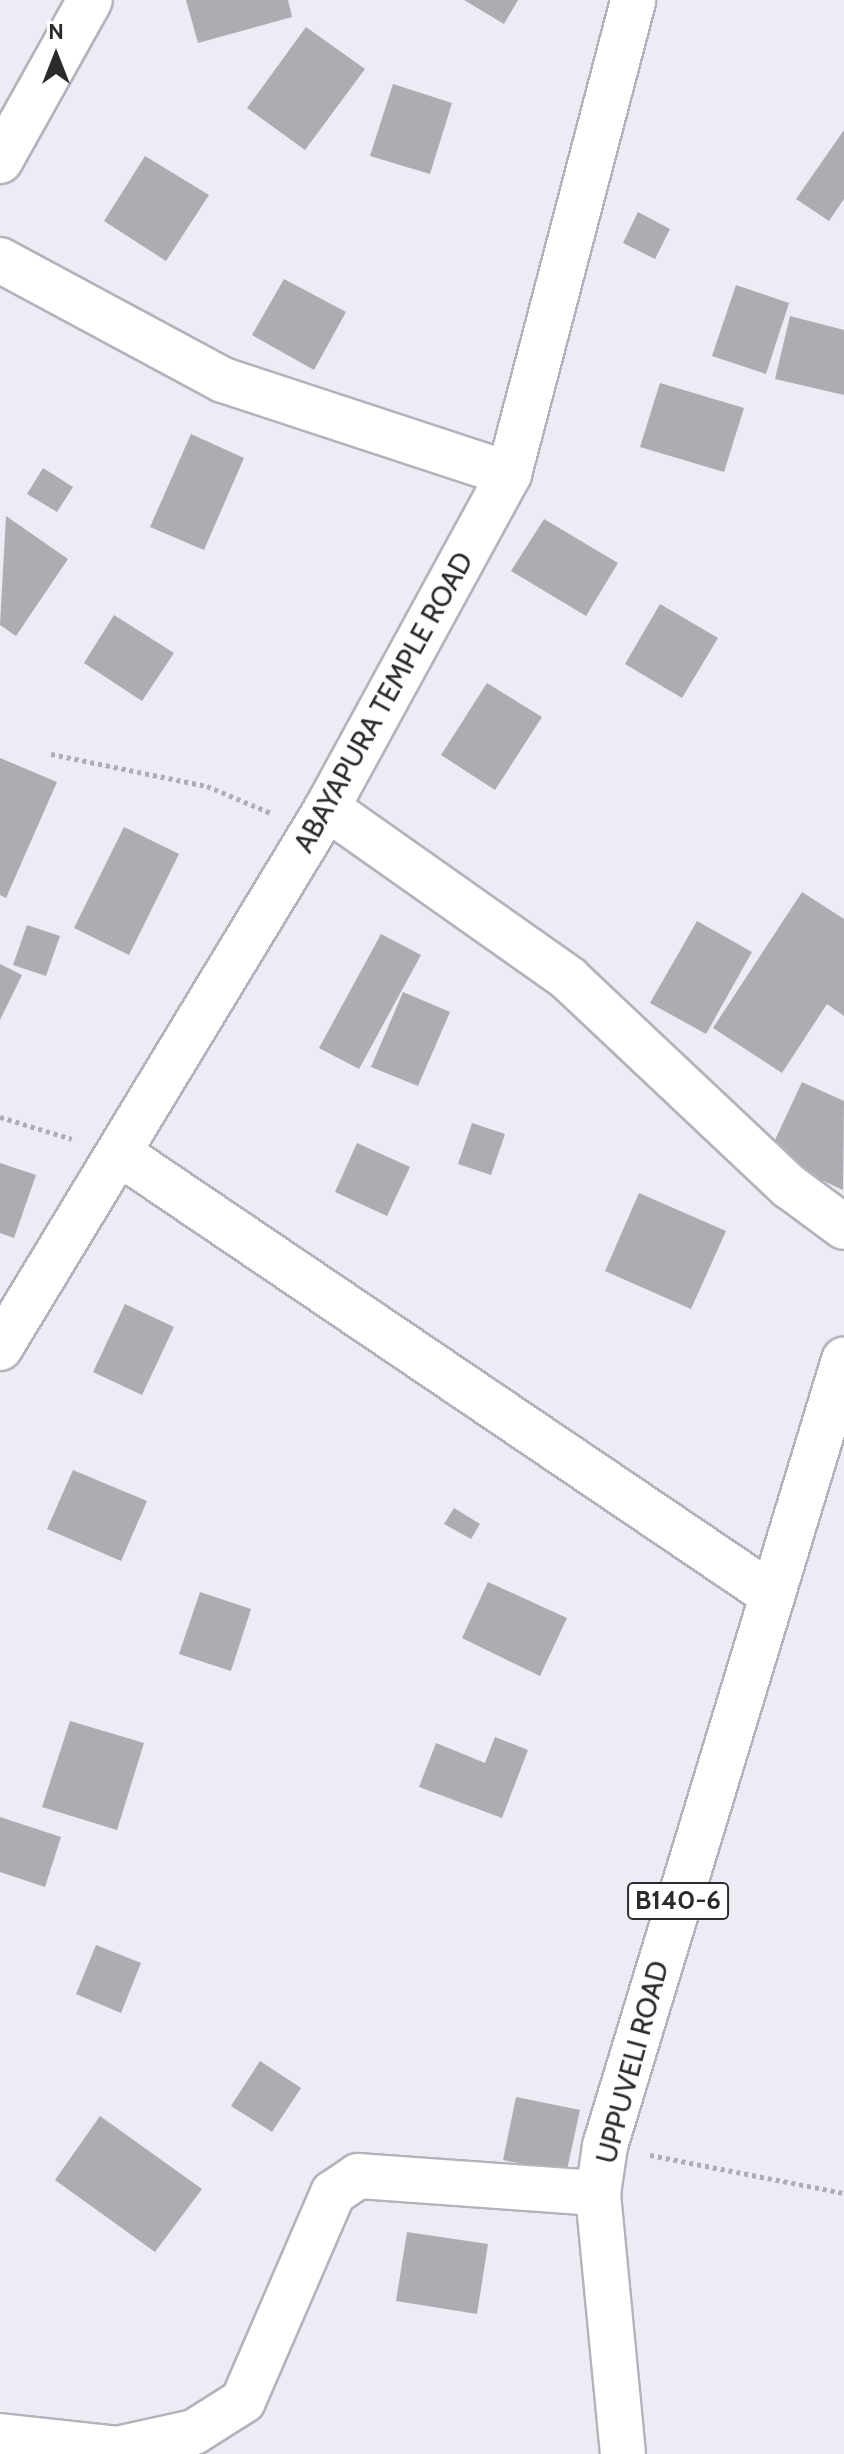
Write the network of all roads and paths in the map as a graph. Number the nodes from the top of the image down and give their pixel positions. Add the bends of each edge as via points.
1 (90, 0) edge
2 (633, 0) edge
3 (0, 161) edge
4 (0, 260) edge
5 (509, 474) junction
6 (51, 754) dead end
7 (320, 819) junction
8 (0, 1117) edge
9 (119, 1153) junction
10 (844, 1227) edge
11 (0, 1348) edge
12 (844, 1360) edge
13 (772, 1595) junction
14 (605, 2146) junction
15 (598, 2193) junction
16 (844, 2193) edge
17 (0, 2436) edge
18 (623, 2454) edge

1 - 3 street
2 - 5 street, ABAYAPURA TEMPLE ROAD
4 - 5 street via 223,380
5 - 7 street, ABAYAPURA TEMPLE ROAD
6 - 7 path via 207,786
7 - 9 street, ABAYAPURA TEMPLE ROAD
7 - 10 street via 569,979 790,1187
8 - 9 path
9 - 11 street, ABAYAPURA TEMPLE ROAD
9 - 13 street
12 - 13 street, UPPUVELI ROAD / B140-6
13 - 14 street, UPPUVELI ROAD / B140-6
14 - 15 street, UPPUVELI ROAD / B140-6
14 - 16 path
15 - 17 street via 358,2176 333,2193 243,2401 194,2432 117,2449
15 - 18 street, UPPUVELI ROAD / B140-6

